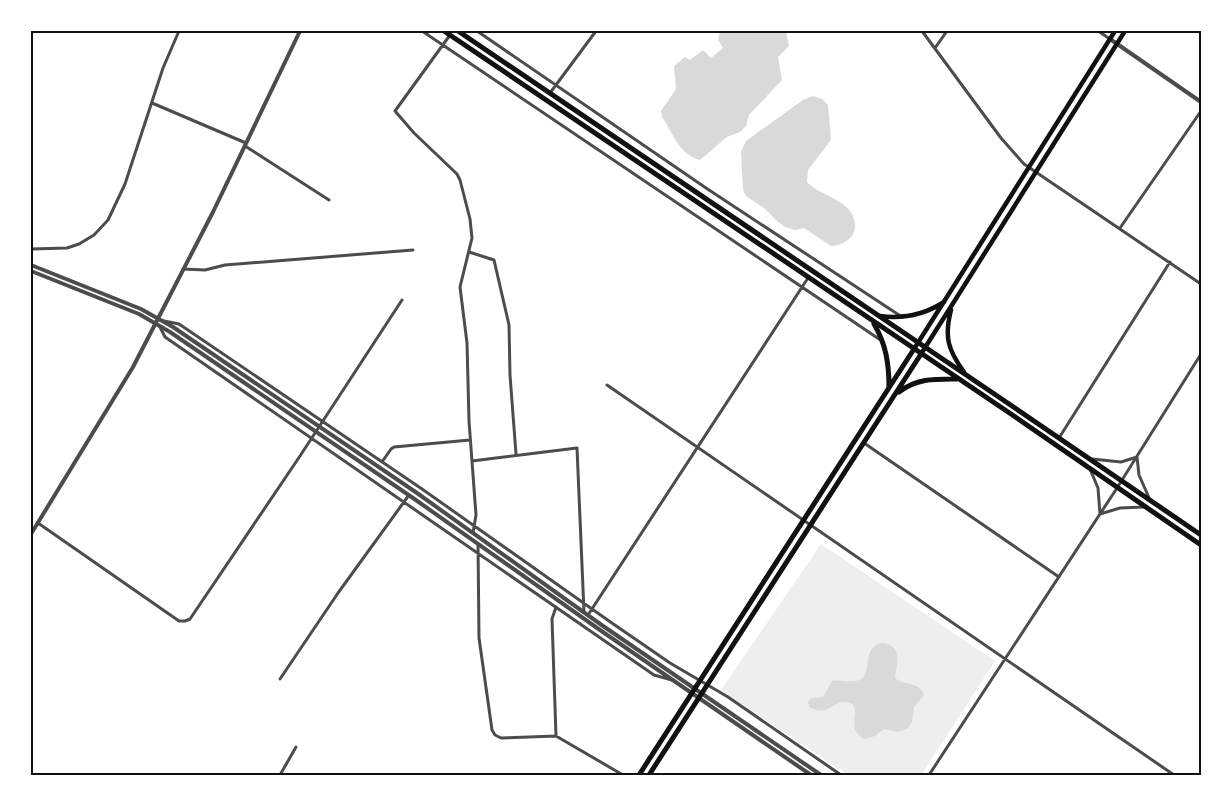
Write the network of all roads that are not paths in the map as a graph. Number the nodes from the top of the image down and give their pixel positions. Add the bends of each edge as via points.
1 (179, 31) edge
2 (300, 31) edge
3 (422, 31) edge
4 (444, 31) edge
5 (458, 31) edge
6 (477, 31) edge
7 (596, 31) edge
8 (922, 31) edge
9 (947, 31) edge
10 (1098, 31) edge
11 (1115, 31) edge
12 (1125, 31) edge
13 (450, 35) junction
14 (1110, 39) junction
15 (1117, 44) junction
16 (443, 45) junction
17 (935, 48) junction
18 (556, 85) junction
19 (550, 93) junction
20 (1201, 102) edge
21 (152, 103) junction
22 (1201, 111) edge
23 (245, 144) junction
24 (1029, 167) junction
25 (1036, 172) junction
26 (329, 200) dead end
27 (1120, 228) junction
28 (31, 249) edge
29 (412, 250) dead end
30 (469, 252) junction
31 (1170, 262) junction
32 (31, 265) edge
33 (183, 269) junction
34 (31, 272) edge
35 (808, 278) junction
36 (1201, 284) edge
37 (802, 288) junction
38 (402, 300) dead end
39 (945, 301) junction
40 (952, 305) junction
41 (880, 316) junction
42 (902, 317) junction
43 (160, 320) junction
44 (872, 321) junction
45 (155, 324) junction
46 (160, 326) junction
47 (883, 342) junction
48 (919, 342) junction
49 (926, 347) junction
50 (914, 349) junction
51 (921, 354) junction
52 (1201, 354) edge
53 (965, 373) junction
54 (959, 379) junction
55 (607, 385) dead end
56 (889, 388) junction
57 (894, 395) junction
58 (323, 422) junction
59 (319, 427) junction
60 (316, 432) junction
61 (312, 438) junction
62 (1059, 438) junction
63 (470, 440) junction
64 (864, 443) junction
65 (698, 447) junction
66 (516, 454) junction
67 (1136, 457) junction
68 (1090, 459) junction
69 (472, 461) junction
70 (382, 462) junction
71 (1090, 469) junction
72 (1122, 481) junction
73 (1117, 488) junction
74 (409, 495) junction
75 (1150, 500) junction
76 (404, 502) junction
77 (1146, 508) junction
78 (1100, 514) junction
79 (804, 520) junction
80 (38, 523) junction
81 (811, 524) junction
82 (474, 526) junction
83 (473, 533) junction
84 (31, 534) edge
85 (1201, 535) edge
86 (478, 544) junction
87 (1201, 545) edge
88 (478, 553) junction
89 (1059, 577) junction
90 (584, 603) junction
91 (556, 607) junction
92 (592, 609) junction
93 (586, 613) junction
94 (1005, 659) junction
95 (280, 679) dead end
96 (700, 680) junction
97 (675, 682) junction
98 (707, 684) junction
99 (694, 690) junction
100 (700, 695) junction
101 (556, 736) junction
102 (296, 747) dead end
103 (281, 773) edge
104 (285, 775) edge
105 (623, 775) edge
106 (639, 775) edge
107 (649, 775) edge
108 (811, 775) edge
109 (821, 775) edge
110 (841, 775) edge
111 (929, 775) edge
112 (1174, 775) edge

1 - 21 street
2 - 23 street
3 - 16 street
4 - 13 main road
5 - 19 main road
6 - 18 street
7 - 18 street
8 - 17 street
9 - 17 street
10 - 14 street
11 - 14 main road
12 - 15 main road
13 - 16 street
13 - 35 main road
14 - 15 street
14 - 24 main road
15 - 20 street
15 - 25 main road
16 - 30 street via 395,111 457,174 470,219 472,238
16 - 37 street
17 - 24 street via 1001,138
18 - 19 street
18 - 42 street
19 - 41 main road
21 - 23 street
21 - 28 street via 125,184 104,226 90,239 73,246
22 - 27 street
23 - 26 street
23 - 33 street
24 - 25 street
24 - 39 main road
25 - 27 street
25 - 40 main road
27 - 31 street
29 - 33 street via 225,265 205,270
30 - 63 street via 460,286 467,343
30 - 66 street via 494,260 508,319
31 - 36 street
31 - 62 street
32 - 43 street via 141,309
33 - 43 street
34 - 45 street via 139,314
35 - 37 street
35 - 44 main road
37 - 47 street
37 - 65 street
38 - 58 street
39 - 42 main road via 924,312
39 - 48 main road
40 - 49 main road
40 - 53 main road via 948,341 952,356
41 - 42 main road
41 - 48 main road
43 - 45 street
43 - 58 street via 179,324
43 - 59 street
44 - 47 main road
44 - 50 main road
45 - 46 street
45 - 80 street via 133,367
46 - 60 street
46 - 61 street via 165,336
47 - 56 main road via 888,361
48 - 49 main road
48 - 50 main road
49 - 51 main road
49 - 53 main road
50 - 51 main road
50 - 56 main road
51 - 54 main road
51 - 57 main road
52 - 67 street
53 - 62 main road
54 - 57 main road via 920,381
54 - 71 main road
55 - 65 street
56 - 79 main road
57 - 64 main road
58 - 59 street
58 - 70 street
59 - 60 street
59 - 83 street
60 - 61 street
60 - 74 street
61 - 76 street
61 - 80 street via 188,620 179,620
62 - 68 main road
63 - 69 street
63 - 70 street via 394,447
64 - 81 main road
64 - 89 street
65 - 79 street
65 - 92 street
66 - 69 street
66 - 90 street via 577,448
67 - 68 street via 1121,462
67 - 72 street
67 - 75 street
68 - 72 main road
69 - 82 street
70 - 82 street
71 - 73 main road
71 - 78 street via 1098,488
72 - 73 street
72 - 75 main road
73 - 77 main road
73 - 78 street
74 - 76 street
74 - 86 street
75 - 85 main road
76 - 88 street
76 - 95 street
77 - 78 street via 1127,507
77 - 87 main road
78 - 89 street
79 - 81 street
79 - 96 main road
80 - 84 street
81 - 94 street
81 - 98 main road
82 - 83 street
82 - 90 street
83 - 93 street
86 - 88 street
86 - 97 street
88 - 91 street
88 - 101 street via 479,638 492,730 501,738
89 - 94 street
90 - 92 street
90 - 93 street
91 - 97 street via 654,675
91 - 101 street via 552,619
92 - 93 street
92 - 96 street
93 - 99 street
94 - 111 street
94 - 112 street
96 - 98 street
96 - 99 main road
97 - 99 street
98 - 100 main road
98 - 110 street
99 - 100 street
99 - 106 main road
100 - 107 main road
100 - 108 street
100 - 109 street
101 - 105 street
102 - 103 street
103 - 104 street

